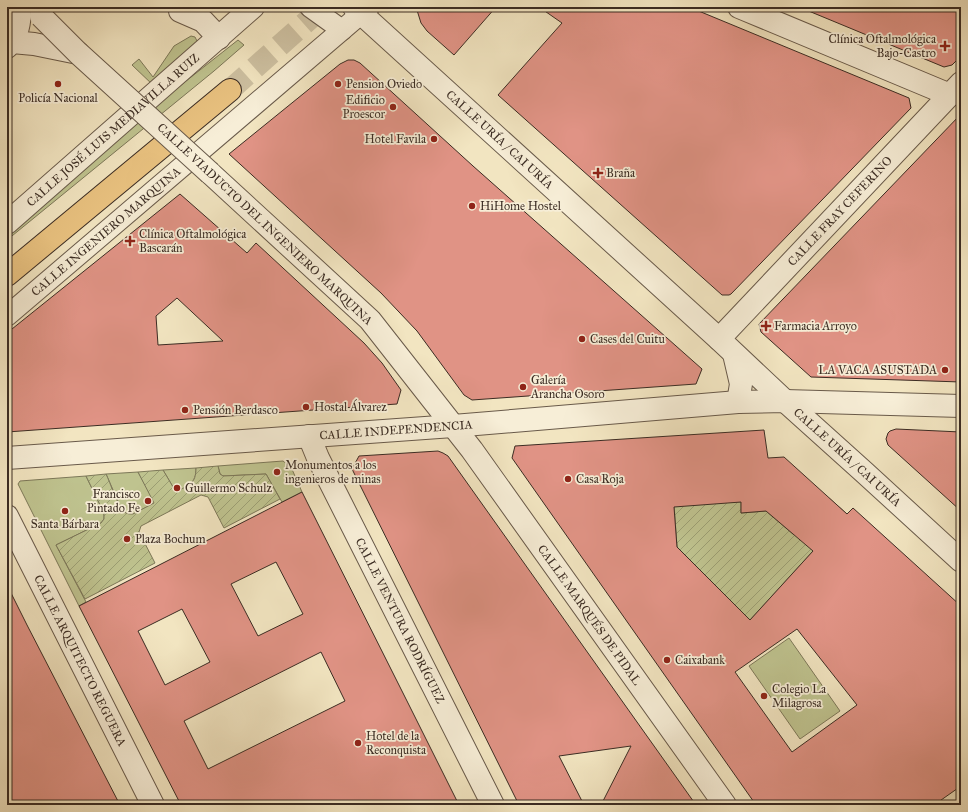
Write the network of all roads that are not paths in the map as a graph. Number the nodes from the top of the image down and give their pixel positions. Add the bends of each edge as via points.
1 (20, 7) edge
2 (184, 7) edge
3 (253, 7) edge
4 (310, 7) edge
5 (739, 7) edge
6 (361, 9) edge
7 (37, 12) edge
8 (342, 30) junction
9 (219, 38) junction
10 (15, 44) edge
11 (78, 53) junction
12 (230, 90) tunnel mouth
13 (957, 93) edge
14 (7, 223) edge
15 (7, 275) edge
16 (7, 316) edge
17 (726, 347) junction
18 (784, 401) junction
19 (738, 402) junction
20 (961, 406) edge
21 (453, 426) junction
22 (309, 436) junction
23 (7, 458) edge
24 (7, 516) edge
25 (961, 561) edge
26 (153, 805) edge
27 (492, 805) edge
28 (726, 805) edge

1 - 10 street via 20,23
2 - 9 street via 180,11 203,21
3 - 9 street, CALLE JOSÉ LUIS MEDIAVILLA RUIZ
4 - 8 street
5 - 13 street
6 - 8 street, CALLE INGENIERO MARQUINA
6 - 17 street, CALLE URÍA / CAI URÍA
7 - 11 street, CALLE VIADUCTO DEL INGENIERO MARQUINA, bridge
8 - 16 street, CALLE INGENIERO MARQUINA
9 - 14 street, CALLE JOSÉ LUIS MEDIAVILLA RUIZ
10 - 11 street
11 - 21 street, CALLE VIADUCTO DEL INGENIERO MARQUINA, bridge via 370,320
12 - 15 highway
13 - 17 street, CALLE FRAY CEFERINO
17 - 18 street, CALLE URÍA / CAI URÍA
17 - 19 street via 741,384
18 - 19 street, CALLE INDEPENDENCIA
18 - 20 street, CALLE INDEPENDENCIA
18 - 25 street, CALLE URÍA / CAI URÍA
19 - 21 street, CALLE INDEPENDENCIA
21 - 22 street, CALLE INDEPENDENCIA
21 - 28 street, CALLE MARQUÉS DE PIDAL
22 - 23 street, CALLE INDEPENDENCIA
22 - 27 street, CALLE VENTURA RODRÍGUEZ
24 - 26 street, CALLE ARQUITECTO REGUERA

